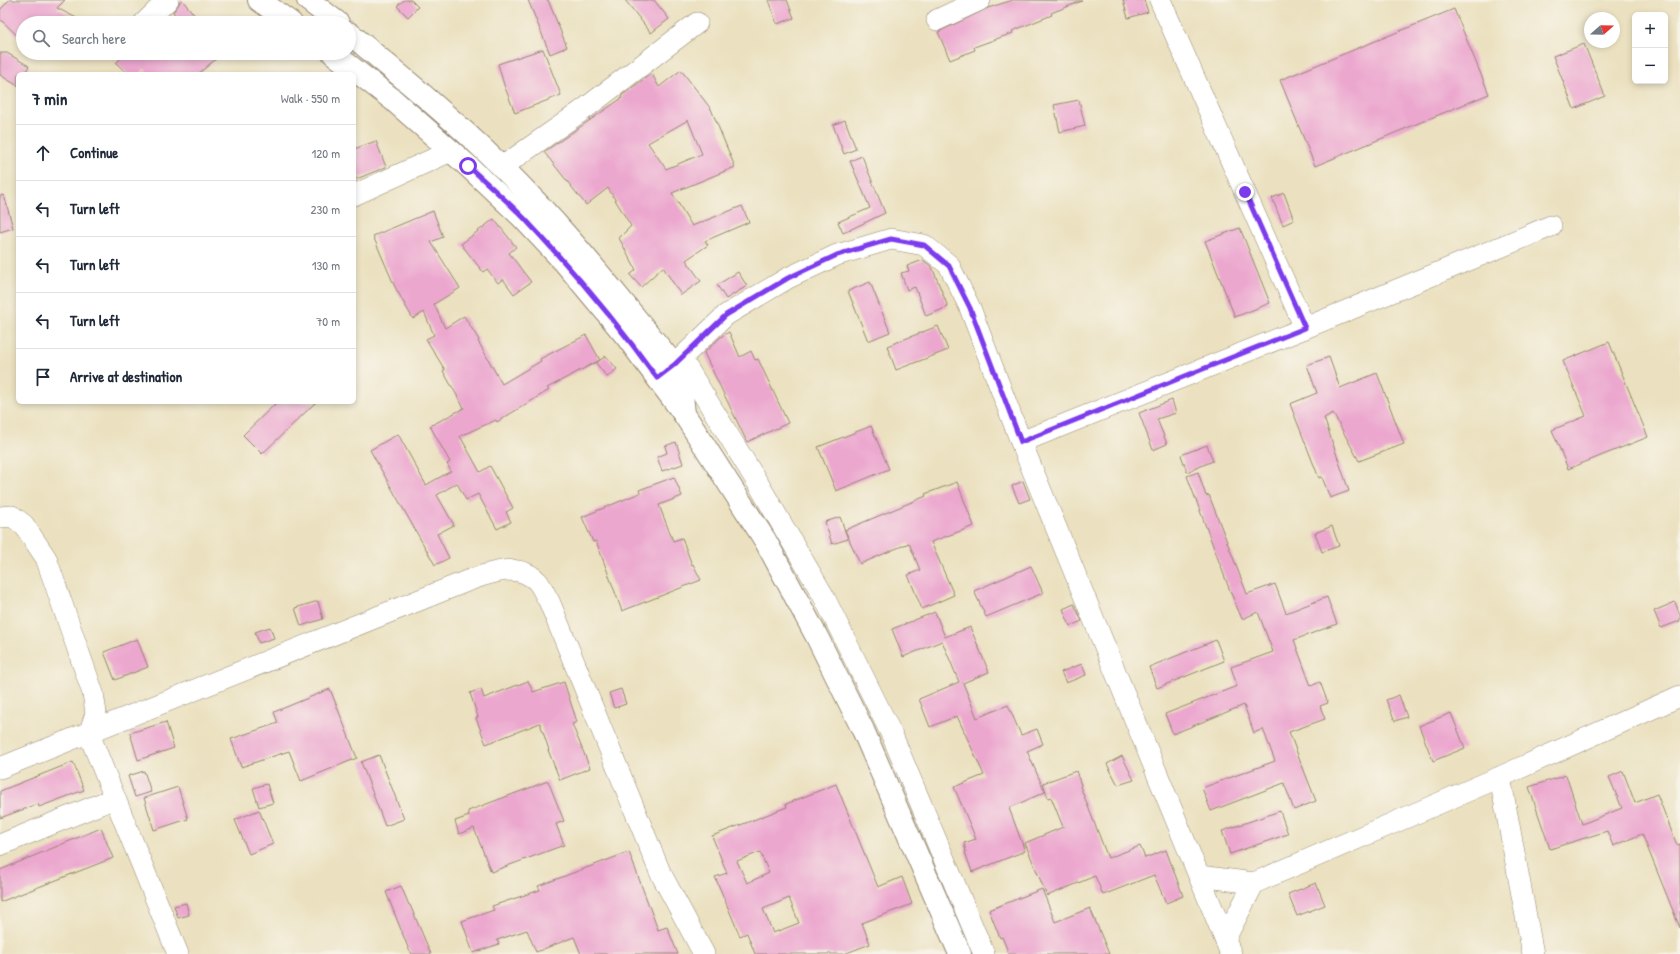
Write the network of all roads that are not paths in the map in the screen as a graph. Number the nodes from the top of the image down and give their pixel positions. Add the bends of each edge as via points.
1 (168, 0) edge
2 (259, 0) edge
3 (308, 0) edge
4 (980, 0) edge
5 (1160, 0) edge
6 (151, 16) edge
7 (282, 16) edge
8 (329, 16) edge
9 (937, 20) dead end
10 (697, 23) dead end
11 (356, 39) edge
12 (342, 60) edge
13 (451, 151) junction
14 (502, 167) junction
15 (356, 193) edge
16 (1551, 226) dead end
17 (1305, 328) junction
18 (677, 361) junction
19 (657, 378) junction
20 (684, 414) junction
21 (1021, 442) junction
22 (0, 517) edge
23 (1680, 696) edge
24 (90, 734) junction
25 (0, 768) edge
26 (1500, 777) junction
27 (115, 798) junction
28 (0, 845) edge
29 (1199, 876) junction
30 (1254, 883) junction
31 (1228, 946) edge
32 (178, 954) edge
33 (704, 954) edge
34 (960, 954) edge
35 (984, 954) edge
36 (1533, 954) edge

1 - 6 street
2 - 7 main road
3 - 8 main road
4 - 9 street
5 - 17 street
10 - 14 street via 583,110
11 - 14 main road via 430,101
12 - 13 main road via 392,99
13 - 15 street
13 - 19 main road via 522,217 566,264
14 - 18 main road via 571,239
16 - 17 street
17 - 21 street
18 - 19 street
18 - 20 main road
18 - 21 street via 726,315 795,275 837,255 891,239 924,245 949,266 970,308
18 - 35 street via 763,492 823,595 892,735
19 - 20 main road
20 - 34 main road via 765,540 817,637 863,730
21 - 29 street
22 - 24 street via 12,516 24,525 46,558 93,693 96,712
23 - 26 street
24 - 25 street
24 - 27 street
24 - 33 street via 467,581 499,571 521,570 538,582 549,601 660,872
26 - 30 street
26 - 36 street
27 - 28 street
27 - 32 street
29 - 30 street
29 - 31 street
30 - 31 street

